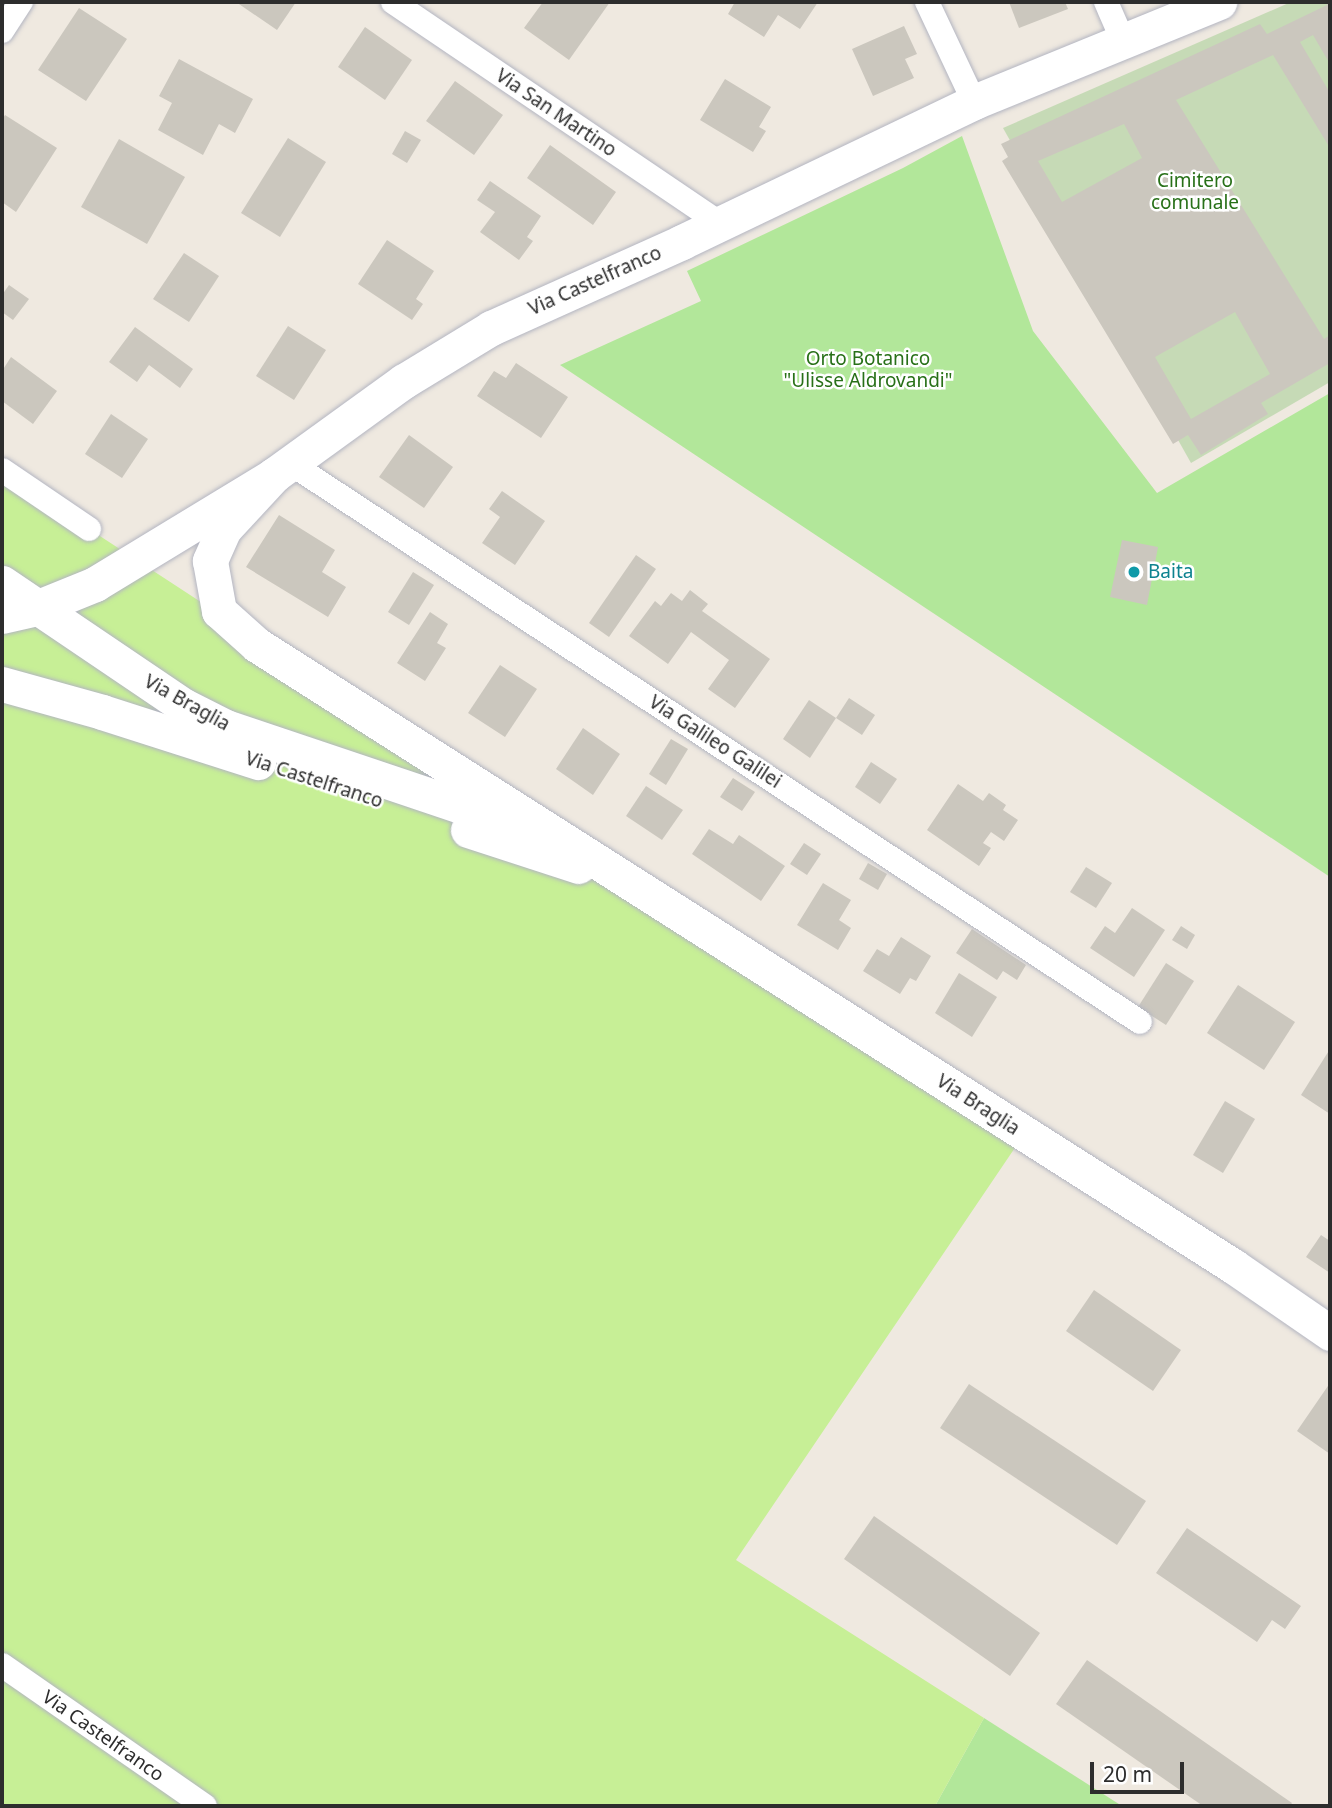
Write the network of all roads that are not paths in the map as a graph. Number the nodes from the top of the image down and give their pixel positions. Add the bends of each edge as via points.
1 (21, 2) edge
2 (393, 2) edge
3 (927, 2) edge
4 (1106, 2) edge
5 (1219, 2) edge
6 (2, 31) edge
7 (1123, 41) junction
8 (974, 102) junction
9 (720, 223) junction
10 (282, 469) junction
11 (2, 470) edge
12 (89, 529) dead end
13 (2, 583) edge
14 (36, 608) junction
15 (2, 616) edge
16 (2, 684) edge
17 (624, 881) junction
18 (1140, 1021) dead end
19 (1330, 1332) edge
20 (2, 1665) edge
21 (205, 1806) edge

1 - 6 street
2 - 9 street, Via San Martino
3 - 8 street
4 - 7 street
5 - 7 street, Via Castelfranco
7 - 8 street, Via Castelfranco
8 - 9 street, Via Castelfranco
9 - 10 street, Via Castelfranco via 491,328 404,381
10 - 14 street, Via Castelfranco via 95,584
10 - 17 street, Via Braglia via 224,528 210,561 219,611 257,645
10 - 18 street, Via Galileo Galilei
11 - 12 street
13 - 14 street, Via Braglia
14 - 15 street, Via Castelfranco
14 - 17 street, Via Braglia via 184,706 226,727 499,818
16 - 17 street, Via Castelfranco via 115,716
17 - 19 street, Via Braglia
20 - 21 street, Via Castelfranco

